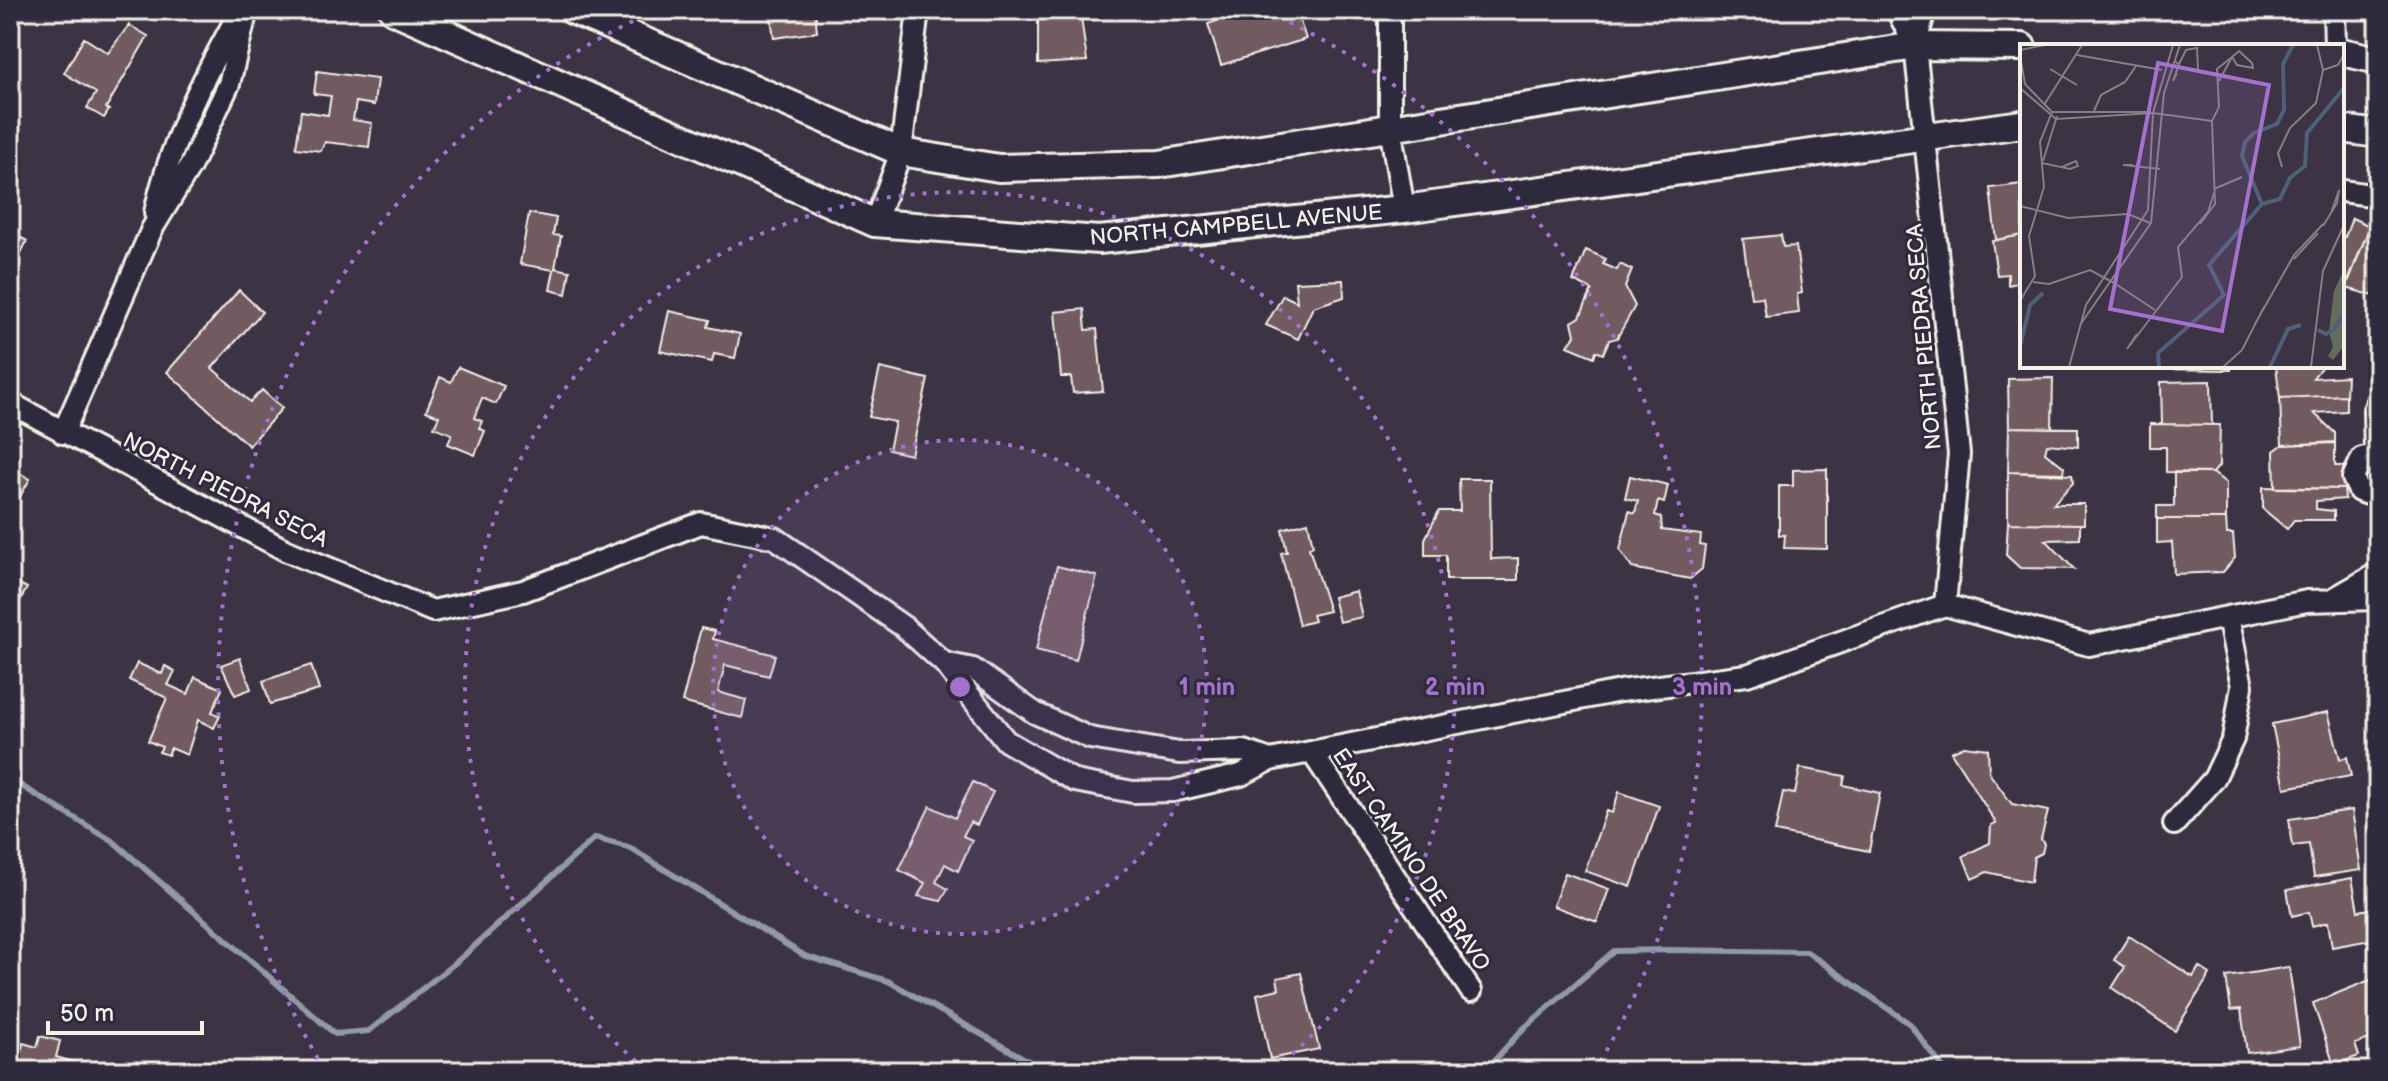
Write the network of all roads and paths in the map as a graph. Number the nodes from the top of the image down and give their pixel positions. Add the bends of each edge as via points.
1 (240, 10) edge
2 (247, 10) edge
3 (393, 10) edge
4 (572, 10) edge
5 (918, 10) edge
6 (1390, 10) edge
7 (1897, 10) edge
8 (1925, 10) edge
9 (2334, 10) edge
10 (2335, 44) edge
11 (1915, 46) junction
12 (2020, 47) edge
13 (2344, 52) edge
14 (2378, 60) edge
15 (2020, 124) edge
16 (1390, 127) junction
17 (2344, 129) edge
18 (2378, 134) edge
19 (1927, 137) junction
20 (901, 152) junction
21 (2344, 191) edge
22 (2378, 196) edge
23 (1404, 209) junction
24 (875, 223) junction
25 (152, 229) junction
26 (2378, 400) edge
27 (10, 403) edge
28 (63, 433) junction
29 (2377, 454) edge
30 (2378, 497) edge
31 (2378, 573) edge
32 (2333, 599) junction
33 (2378, 599) edge
34 (1945, 605) junction
35 (2228, 617) junction
36 (944, 663) junction
37 (1313, 754) junction
38 (1270, 760) junction
39 (2174, 824) dead end
40 (1471, 991) dead end

1 - 25 street via 209,68 161,185
2 - 25 street via 229,84 191,165
3 - 24 main road, NORTH CAMPBELL AVENUE
4 - 20 main road
5 - 20 street
6 - 16 street
7 - 11 street
8 - 11 street
9 - 10 street
11 - 12 main road
11 - 16 main road
11 - 19 street, NORTH PIEDRA SECA
13 - 14 main road
15 - 19 main road, NORTH CAMPBELL AVENUE
16 - 20 main road via 1159,164 999,168
16 - 23 street
17 - 18 main road
19 - 23 main road, NORTH CAMPBELL AVENUE
19 - 34 street, NORTH PIEDRA SECA via 1959,454
20 - 24 street
21 - 22 street
23 - 24 main road, NORTH CAMPBELL AVENUE via 1099,240
25 - 28 street
26 - 29 street
27 - 28 street, NORTH PIEDRA SECA
28 - 36 street, NORTH PIEDRA SECA via 287,551 433,611 523,591 701,523 775,538 904,627
29 - 30 street via 2356,464 2353,478 2359,491
31 - 32 street
32 - 33 street
32 - 35 street
34 - 35 street via 2089,645
34 - 37 street, NORTH PIEDRA SECA via 1747,675 1620,691
35 - 39 street via 2242,686 2233,739 2214,779
36 - 38 street, NORTH PIEDRA SECA via 973,669 1035,713 1090,738 1179,753 1244,751
36 - 38 street, NORTH PIEDRA SECA via 1006,741 1075,781 1133,792 1173,791 1241,775
37 - 38 street, NORTH PIEDRA SECA
37 - 40 street, EAST CAMINO DE BRAVO

